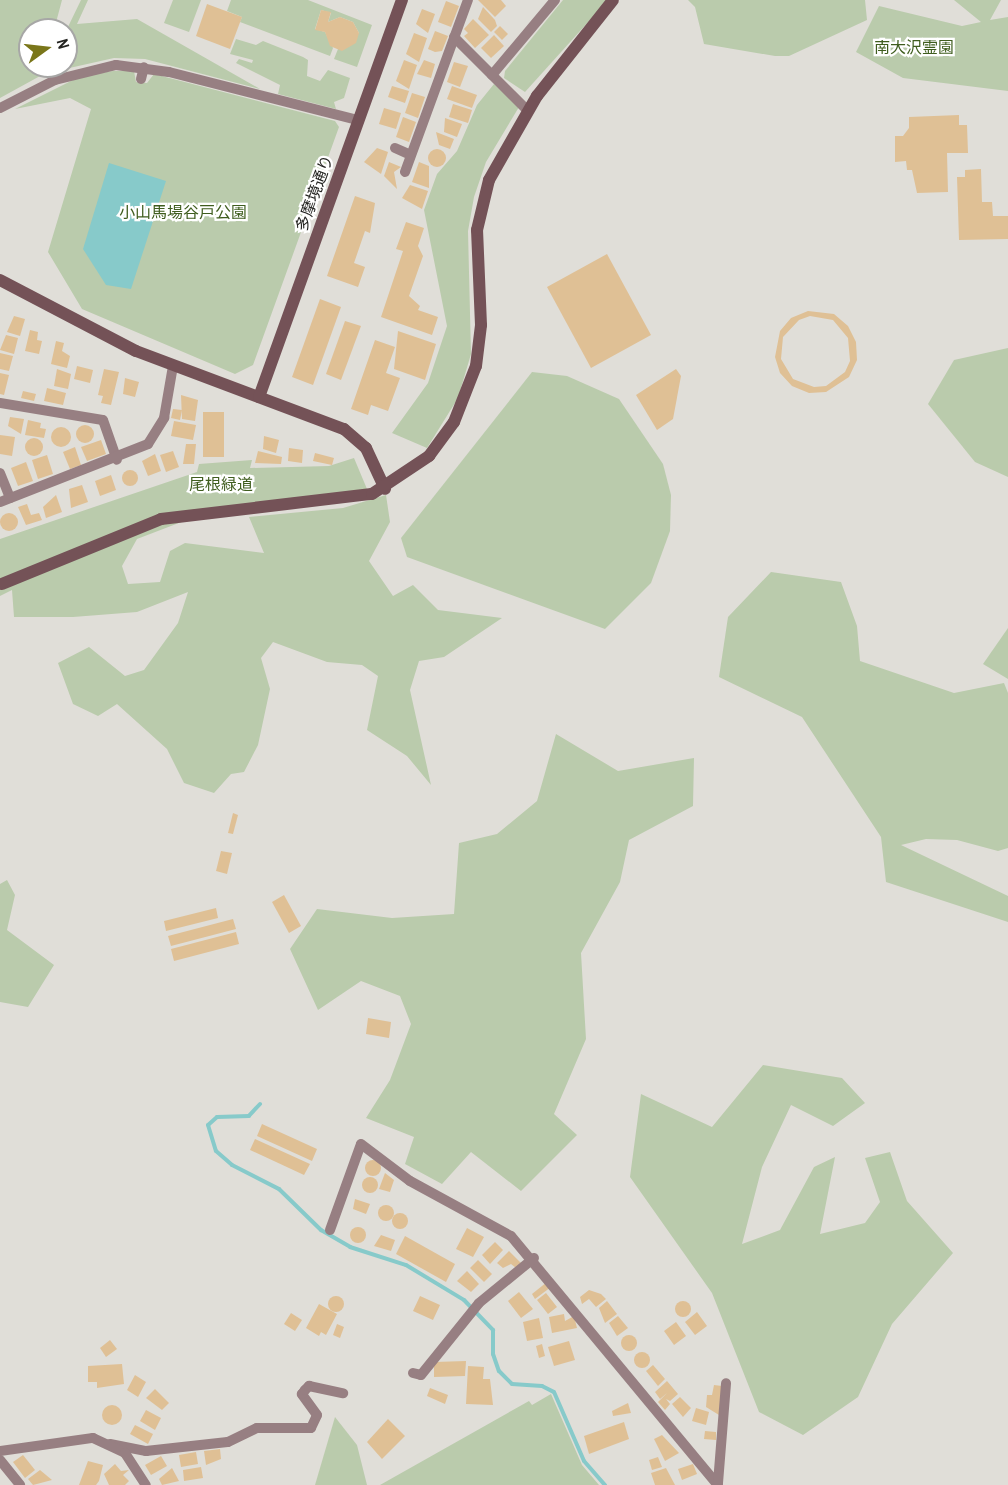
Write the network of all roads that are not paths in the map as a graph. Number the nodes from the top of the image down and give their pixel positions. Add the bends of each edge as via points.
1 (402, 0) edge
2 (468, 0) edge
3 (555, 0) edge
4 (613, 0) edge
5 (454, 37) junction
6 (144, 67) junction
7 (492, 75) junction
8 (141, 79) dead end
9 (0, 108) edge
10 (528, 110) junction
11 (358, 120) junction
12 (394, 148) dead end
13 (411, 154) junction
14 (405, 172) dead end
15 (0, 280) edge
16 (173, 366) junction
17 (259, 398) junction
18 (0, 403) edge
19 (117, 460) junction
20 (0, 473) edge
21 (385, 489) junction
22 (5, 500) edge
23 (0, 585) edge
24 (330, 1230) dead end
25 (534, 1258) junction
26 (414, 1373) dead end
27 (726, 1383) dead end
28 (343, 1393) dead end
29 (110, 1444) junction
30 (0, 1452) edge
31 (0, 1460) edge
32 (718, 1484) edge
33 (20, 1485) edge
34 (146, 1485) edge

1 - 11 street, 多摩境通り
2 - 5 street
3 - 7 street
4 - 10 street
5 - 7 street
5 - 13 street
6 - 8 street
6 - 9 street via 86,70
6 - 11 street
7 - 10 street
10 - 21 street via 495,165 479,215 480,338 470,383 441,442
11 - 17 street, 多摩境通り
12 - 13 street
13 - 14 street
15 - 16 street
16 - 17 street
16 - 19 street via 158,433 143,448
17 - 21 street via 354,435 366,448
18 - 19 street via 103,420
19 - 22 street
20 - 22 street
21 - 23 street via 343,501 161,519
24 - 25 street via 361,1144 410,1181 511,1236
25 - 26 street via 479,1303 421,1375
25 - 32 street
27 - 32 street
28 - 29 street via 309,1386 305,1390 302,1394 317,1415 311,1428 257,1428 228,1442 147,1451
29 - 30 street via 67,1439
29 - 34 street via 125,1454
31 - 33 street

